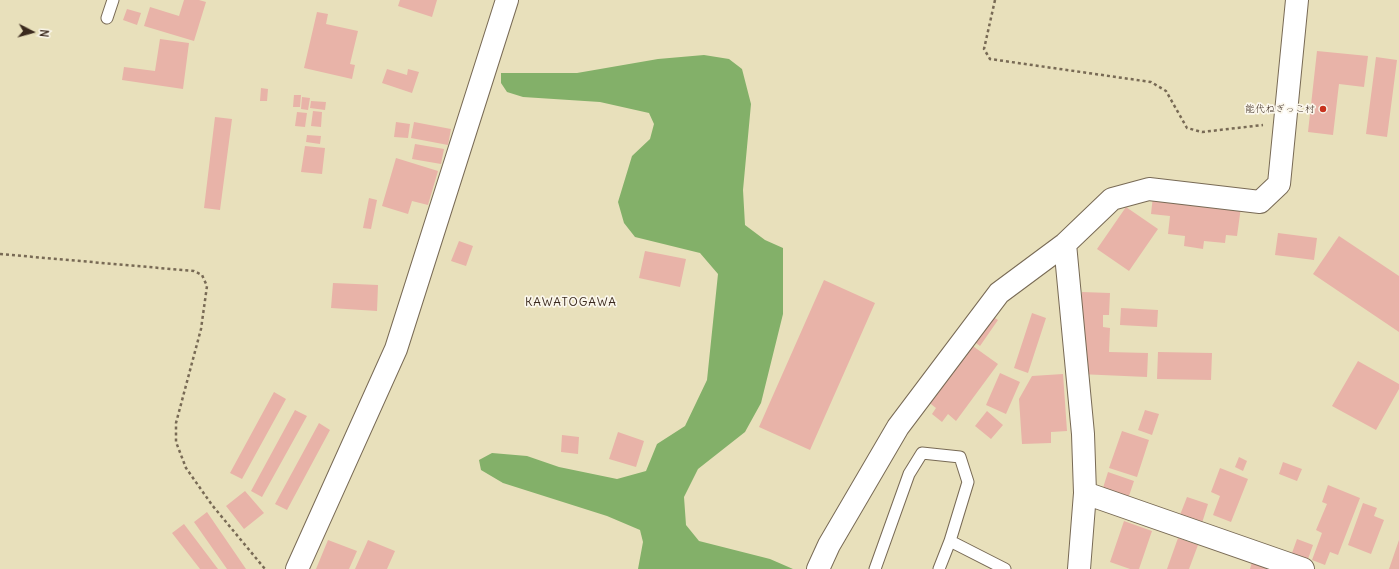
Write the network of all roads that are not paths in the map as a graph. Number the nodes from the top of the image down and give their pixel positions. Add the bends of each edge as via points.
1 (113, 0) edge
2 (507, 0) edge
3 (1297, 0) edge
4 (107, 18) dead end
5 (1065, 244) junction
6 (1085, 493) junction
7 (950, 541) junction
8 (297, 569) edge
9 (818, 569) edge
10 (875, 569) edge
11 (939, 569) edge
12 (1005, 569) edge
13 (1079, 569) edge
14 (1303, 569) edge

1 - 4 lane
2 - 8 street via 396,349
3 - 5 street via 1279,184 1260,202 1149,189 1112,199
5 - 6 street via 1083,434
5 - 9 street via 999,293 898,427 829,545
6 - 13 street
6 - 14 street
7 - 10 lane via 968,482 960,457 922,453 909,474
7 - 11 lane
7 - 12 lane

